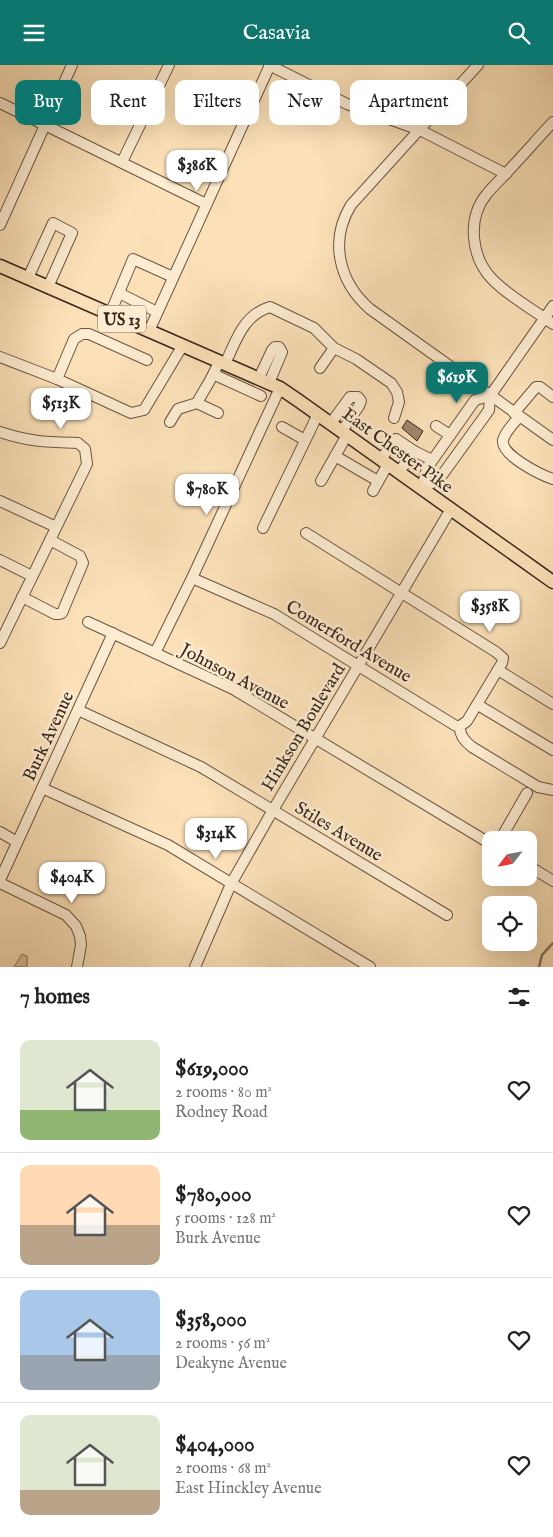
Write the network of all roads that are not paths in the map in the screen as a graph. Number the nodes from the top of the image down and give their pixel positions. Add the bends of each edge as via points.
1 (72, 65) edge
2 (169, 65) edge
3 (270, 65) edge
4 (478, 65) edge
5 (65, 80) edge
6 (0, 103) edge
7 (15, 110) edge
8 (553, 122) edge
9 (45, 125) joint
10 (420, 131) junction
11 (122, 162) junction
12 (506, 174) junction
13 (206, 204) junction
14 (0, 225) edge
15 (0, 266) edge
16 (173, 277) junction
17 (28, 278) junction
18 (48, 287) junction
19 (119, 293) junction
20 (141, 304) junction
21 (553, 306) edge
22 (157, 311) junction
23 (110, 313) junction
24 (549, 321) edge
25 (132, 323) junction
26 (149, 331) junction
27 (183, 345) junction
28 (334, 347) junction
29 (0, 357) edge
30 (147, 360) dead end
31 (220, 361) junction
32 (320, 368) dead end
33 (240, 370) junction
34 (215, 375) junction
35 (57, 379) junction
36 (266, 382) junction
37 (234, 383) junction
38 (251, 391) junction
39 (262, 396) dead end
40 (490, 396) junction
41 (553, 397) edge
42 (197, 403) junction
43 (218, 413) dead end
44 (318, 414) junction
45 (517, 415) junction
46 (394, 418) dead end
47 (170, 422) dead end
48 (331, 423) junction
49 (436, 426) dead end
50 (282, 427) dead end
51 (0, 432) edge
52 (344, 433) junction
53 (450, 435) junction
54 (305, 440) junction
55 (553, 440) edge
56 (414, 451) junction
57 (335, 456) junction
58 (432, 460) junction
59 (385, 462) junction
60 (399, 472) junction
61 (553, 479) edge
62 (320, 481) dead end
63 (378, 481) junction
64 (422, 489) junction
65 (373, 491) dead end
66 (0, 501) edge
67 (451, 509) junction
68 (56, 527) junction
69 (263, 528) dead end
70 (306, 533) dead end
71 (50, 540) junction
72 (0, 560) edge
73 (32, 576) junction
74 (192, 577) junction
75 (553, 582) edge
76 (401, 593) junction
77 (22, 597) junction
78 (88, 621) dead end
79 (113, 633) junction
80 (0, 643) edge
81 (155, 653) junction
82 (358, 666) junction
83 (498, 670) junction
84 (553, 704) edge
85 (478, 705) junction
86 (78, 710) junction
87 (460, 726) junction
88 (316, 739) junction
89 (553, 750) edge
90 (42, 788) junction
91 (553, 790) edge
92 (526, 793) dead end
93 (273, 810) junction
94 (0, 831) edge
95 (505, 831) edge
96 (482, 839) edge
97 (17, 842) junction
98 (538, 872) edge
99 (0, 881) edge
100 (553, 881) edge
101 (231, 884) junction
102 (447, 915) dead end
103 (77, 967) edge
104 (195, 967) edge
105 (370, 967) edge

1 - 5 street
2 - 11 street
3 - 10 street via 347,104
3 - 13 street
4 - 10 street
6 - 7 street
8 - 12 street
9 - 11 street
9 - 14 street
10 - 12 street
10 - 40 street via 346,214 338,246 342,266 355,293 370,309
11 - 13 street
12 - 24 street via 486,195 479,209 474,225 475,244 483,267 492,279
13 - 16 street
15 - 17 main road, US 13
16 - 19 street via 132,259
16 - 22 street
17 - 18 main road, US 13
17 - 18 street via 53,223 72,233
18 - 23 main road, US 13
19 - 20 street
19 - 23 street
20 - 22 street
20 - 25 street
21 - 24 street
22 - 26 street
23 - 25 main road, US 13
24 - 40 street
25 - 26 main road, US 13
26 - 27 main road, US 13
27 - 31 main road, US 13
27 - 35 street via 140,412 131,413
28 - 31 street via 314,328 270,307 253,315
28 - 32 street
28 - 46 street via 391,383 400,403
29 - 35 street
30 - 35 street via 82,334 74,339
31 - 33 main road, East Chester Pike / US 13
31 - 34 street
33 - 36 main road, East Chester Pike / US 13
33 - 37 street
34 - 37 street
34 - 42 street
36 - 38 street
36 - 44 main road, East Chester Pike / US 13
36 - 74 street
37 - 38 street
38 - 39 street
40 - 45 street
40 - 53 street via 475,400
40 - 64 street via 489,410 446,470 440,478
41 - 45 street via 536,387
42 - 43 street
42 - 47 street via 178,409
44 - 48 main road, East Chester Pike / US 13
44 - 54 street
45 - 55 street
45 - 61 street via 504,437 505,450 533,471
48 - 52 main road, East Chester Pike / US 13
48 - 52 street via 350,397 358,397 360,404
49 - 53 street
50 - 54 street
51 - 68 street via 42,442 78,443 85,449 87,464
52 - 57 street
52 - 59 main road, East Chester Pike / US 13
53 - 58 street
54 - 69 street
56 - 58 street
56 - 59 street via 396,439
56 - 60 street
57 - 62 street
57 - 63 street
58 - 64 street via 426,468
59 - 60 main road, East Chester Pike / US 13
59 - 63 street
60 - 64 main road, East Chester Pike / US 13
63 - 65 street
64 - 67 main road, East Chester Pike / US 13
66 - 68 street
67 - 75 main road, East Chester Pike / US 13
67 - 76 street, Hinkson Boulevard
68 - 71 street
70 - 76 street
71 - 73 street
71 - 77 street via 80,556 83,563 62,613 55,614
72 - 73 street
73 - 77 street
74 - 81 street
74 - 82 street, Comerford Avenue via 274,614
76 - 82 street, Hinkson Boulevard
76 - 83 street via 500,655 503,658
77 - 80 street
78 - 79 street, Johnson Avenue
79 - 81 street, Johnson Avenue
79 - 86 street, Burk Avenue
81 - 88 street, Johnson Avenue via 233,689
82 - 87 street, Comerford Avenue
82 - 88 street, Hinkson Boulevard
83 - 84 street
83 - 85 street
85 - 87 street
85 - 89 street
86 - 90 street, Burk Avenue
86 - 93 street, Stiles Avenue via 201,767
87 - 91 street via 459,732 472,747 538,787
88 - 93 street, Hinkson Boulevard
88 - 96 street, Johnson Avenue
90 - 97 street, Burk Avenue
90 - 101 street via 168,845
92 - 95 street
93 - 101 street, Hinkson Boulevard
93 - 102 street, Stiles Avenue
94 - 97 street
97 - 99 street, Burk Avenue
98 - 100 street
99 - 103 street via 66,915 76,926 81,945
101 - 104 street, Hinkson Boulevard
101 - 105 street

